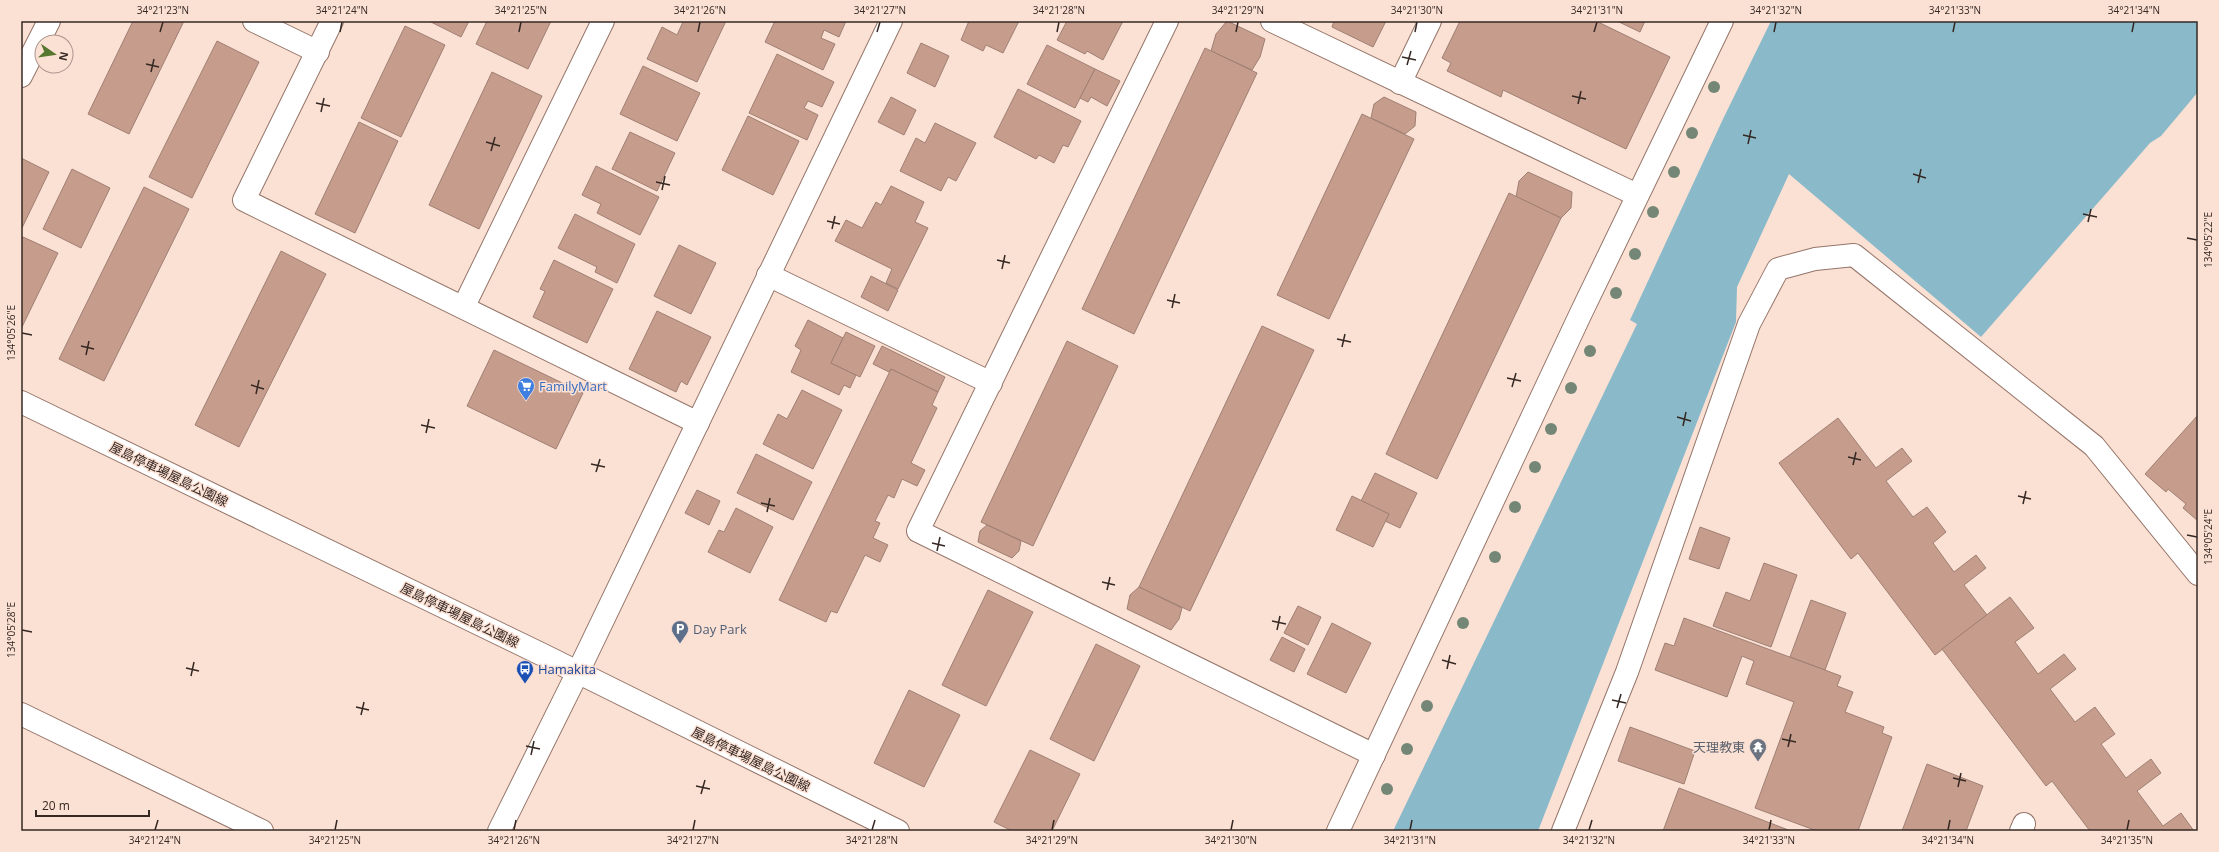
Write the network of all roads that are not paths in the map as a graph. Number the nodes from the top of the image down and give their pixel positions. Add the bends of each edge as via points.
1 (49, 21) edge
2 (254, 21) edge
3 (332, 21) edge
4 (603, 21) edge
5 (891, 21) edge
6 (1167, 21) edge
7 (1272, 21) edge
8 (1430, 21) edge
9 (1722, 21) edge
10 (318, 52) junction
11 (21, 76) edge
12 (1400, 83) junction
13 (1637, 195) junction
14 (768, 274) junction
15 (464, 306) junction
16 (991, 382) junction
17 (21, 402) edge
18 (698, 423) junction
19 (2198, 574) edge
20 (577, 674) junction
21 (21, 714) edge
22 (1374, 755) junction
23 (224, 823) edge
24 (262, 831) edge
25 (499, 831) edge
26 (898, 831) edge
27 (1338, 831) edge
28 (1563, 831) edge

1 - 11 street
2 - 10 street
3 - 10 street
4 - 15 street
5 - 14 street
6 - 16 street
7 - 12 street
8 - 12 street
9 - 13 street
10 - 15 street via 244,200
12 - 13 street
13 - 22 street
14 - 16 street
14 - 18 street
15 - 18 street
16 - 22 street via 918,531
17 - 20 street, 屋島停車場屋島公園線 via 541,654
18 - 20 street
19 - 28 street via 2094,446 1854,255 1816,259 1778,270 1749,324 1627,672
20 - 25 street
20 - 26 street, 屋島停車場屋島公園線
21 - 23 street
22 - 27 street
23 - 24 street

